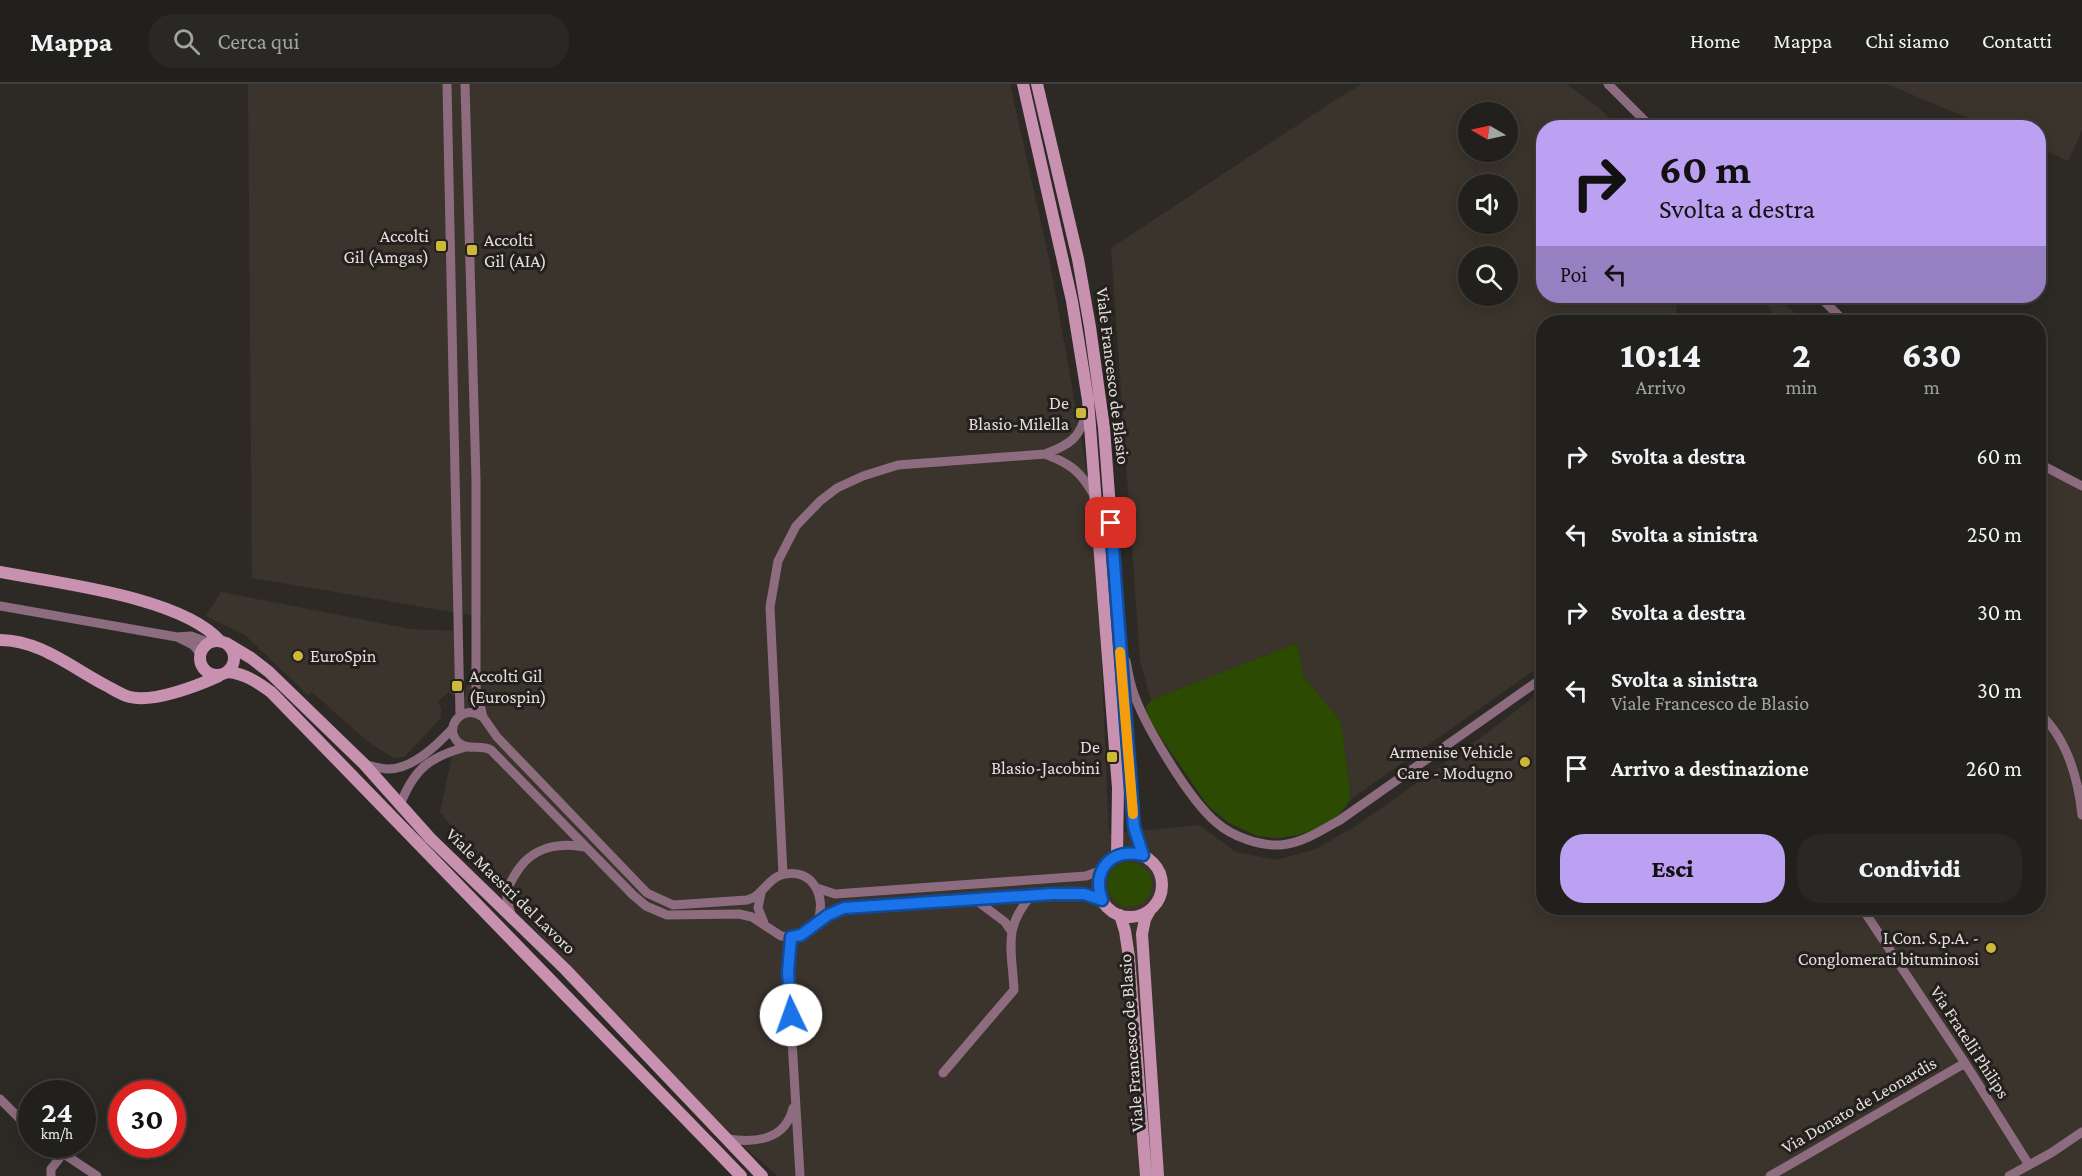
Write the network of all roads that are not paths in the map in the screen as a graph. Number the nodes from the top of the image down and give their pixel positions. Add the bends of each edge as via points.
1 (447, 84) edge
2 (465, 84) edge
3 (1023, 84) edge
4 (1037, 84) edge
5 (1608, 84) edge
6 (1644, 120) edge
7 (1826, 303) edge
8 (1838, 315) edge
9 (1088, 400) junction
10 (1045, 454) junction
11 (2046, 467) edge
12 (2082, 486) edge
13 (1097, 498) junction
14 (0, 572) edge
15 (0, 606) edge
16 (1118, 618) junction
17 (177, 637) junction
18 (0, 640) edge
19 (218, 642) junction
20 (200, 653) junction
21 (223, 674) junction
22 (1536, 683) edge
23 (460, 715) junction
24 (483, 717) junction
25 (2046, 719) edge
26 (489, 727) junction
27 (453, 728) junction
28 (466, 747) junction
29 (477, 747) junction
30 (364, 764) junction
31 (400, 805) junction
32 (2082, 814) edge
33 (585, 847) junction
34 (1117, 855) junction
35 (1143, 855) junction
36 (1101, 870) junction
37 (783, 874) junction
38 (817, 888) junction
39 (762, 891) junction
40 (1033, 894) junction
41 (974, 898) junction
42 (1102, 900) junction
43 (1150, 910) junction
44 (1120, 915) junction
45 (1867, 915) edge
46 (512, 917) junction
47 (817, 923) junction
48 (765, 924) junction
49 (1011, 931) junction
50 (791, 937) junction
51 (1965, 1063) junction
52 (943, 1073) dead end
53 (0, 1099) edge
54 (795, 1100) junction
55 (18, 1117) edge
56 (2082, 1132) edge
57 (727, 1139) junction
58 (59, 1158) edge
59 (68, 1158) edge
60 (2029, 1165) junction
61 (51, 1176) edge
62 (97, 1176) edge
63 (741, 1176) edge
64 (762, 1176) edge
65 (800, 1176) edge
66 (1146, 1176) edge
67 (1158, 1176) edge
68 (1770, 1176) edge
69 (2009, 1176) edge

1 - 23 street
2 - 24 street via 476,467 475,669
3 - 9 street, Viale Francesco de Blasio via 1072,301
4 - 16 street, Viale Francesco de Blasio via 1090,327 1104,428
5 - 6 street
7 - 8 street
9 - 10 street via 1082,429 1076,437
9 - 13 street, Viale Francesco de Blasio
10 - 13 street via 1074,467
10 - 37 street via 898,465 878,470 837,488 796,526 778,561 770,607
11 - 12 street
13 - 34 street, Viale Francesco de Blasio via 1118,788
14 - 19 street, Viale Maestri del Lavoro via 156,604 213,633
15 - 17 street
16 - 22 street via 1132,689 1155,738 1204,812 1219,826 1256,842 1282,844 1310,837 1333,825
16 - 35 street, Viale Francesco de Blasio via 1134,827
17 - 19 street
17 - 20 street
18 - 21 street via 36,647 130,697 153,698
19 - 20 street via 205,645
19 - 21 street via 230,647 234,655 234,661
19 - 30 street, Viale Maestri del Lavoro via 269,672
20 - 21 street via 206,672
21 - 63 street, Viale Maestri del Lavoro via 240,673 271,692
23 - 24 street via 470,712
23 - 27 street
24 - 26 street
25 - 32 street via 2066,750
26 - 29 street via 486,739
26 - 39 street via 646,893 673,904 690,904 747,900
27 - 28 street via 456,740
27 - 30 street via 402,767 388,769
28 - 29 street
28 - 31 street via 435,757 420,768
29 - 33 street via 491,750
30 - 31 street, Viale Maestri del Lavoro
31 - 46 street, Viale Maestri del Lavoro
33 - 46 street via 555,845 528,857 510,882 507,898
33 - 48 street via 633,895 656,911 681,916 739,914
34 - 35 street
34 - 36 street
35 - 43 street via 1157,868 1162,885
36 - 38 street via 1076,877 835,894
36 - 42 street via 1098,880
37 - 38 street via 802,876
37 - 39 street via 767,883
38 - 47 street via 822,906
39 - 48 street via 758,908
40 - 41 street
40 - 42 street via 1084,894
40 - 49 street via 1022,906
41 - 47 street via 844,908
41 - 49 street
42 - 44 street
43 - 44 street via 1130,917
43 - 67 street, Viale Francesco de Blasio via 1142,934
44 - 66 street, Viale Francesco de Blasio via 1129,957
45 - 51 street, Via Fratelli Philips
46 - 57 street, Viale Maestri del Lavoro
47 - 50 street
48 - 50 street via 772,932
49 - 52 street via 1014,990
50 - 54 street via 788,972
51 - 60 street, Via Fratelli Philips
51 - 68 street, Via Donato de Leonardis
53 - 55 street
54 - 57 street via 791,1118 771,1136 759,1141
54 - 65 street
56 - 60 street
57 - 64 street, Viale Maestri del Lavoro
58 - 61 street
59 - 62 street
60 - 69 street

